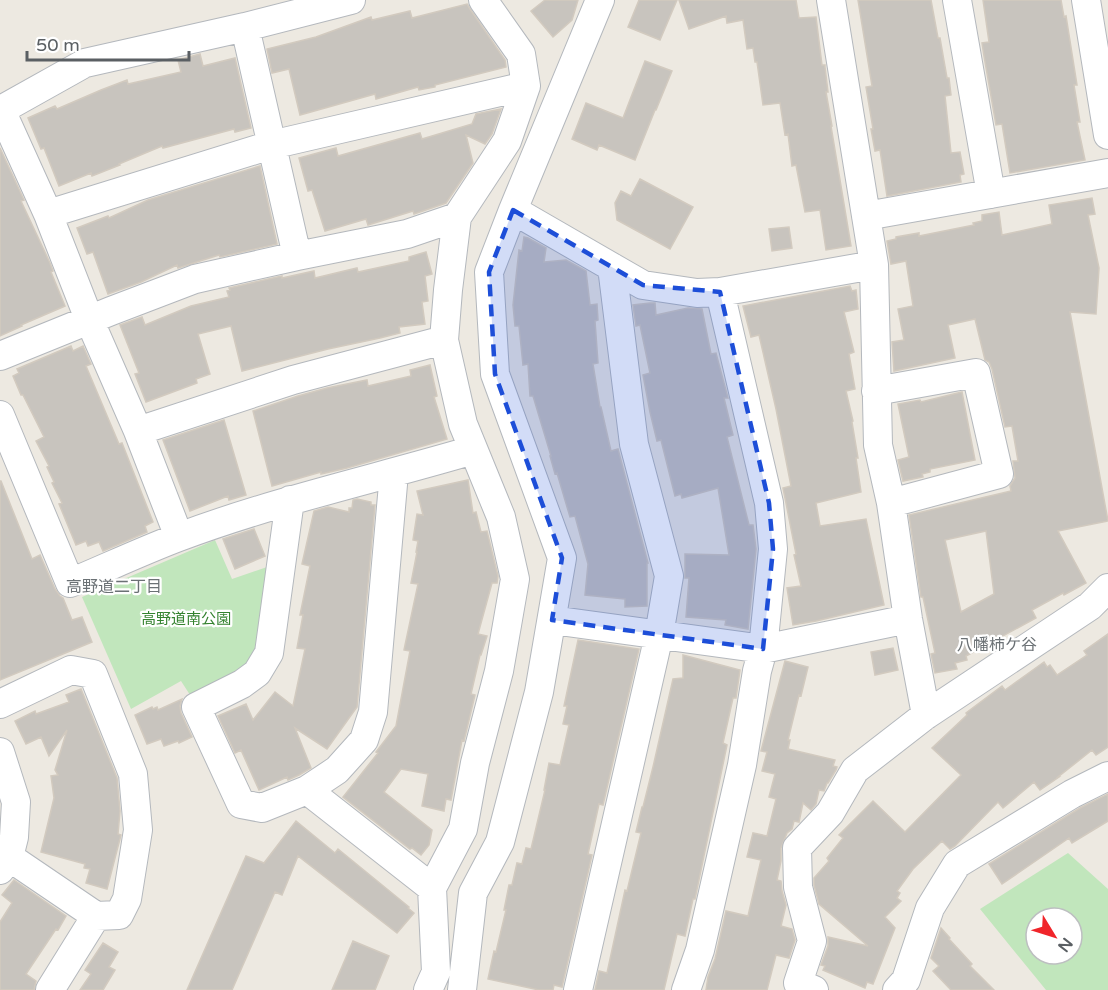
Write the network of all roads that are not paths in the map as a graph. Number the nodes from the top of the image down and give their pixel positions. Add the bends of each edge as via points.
1 (351, 0) edge
2 (483, 0) edge
3 (600, 0) edge
4 (831, 0) edge
5 (957, 0) edge
6 (1086, 0) edge
7 (245, 27) junction
8 (526, 86) junction
9 (1, 110) edge
10 (1108, 135) edge
11 (271, 145) junction
12 (1108, 173) edge
13 (991, 194) junction
14 (513, 210) junction
15 (48, 214) junction
16 (866, 216) junction
17 (457, 218) junction
18 (297, 256) junction
19 (874, 265) junction
20 (612, 267) junction
21 (720, 292) junction
22 (89, 319) junction
23 (444, 340) junction
24 (0, 356) edge
25 (876, 391) junction
26 (0, 415) edge
27 (138, 431) junction
28 (473, 450) junction
29 (394, 473) junction
30 (290, 501) junction
31 (891, 504) junction
32 (179, 537) junction
33 (1108, 588) edge
34 (908, 619) junction
35 (552, 620) junction
36 (659, 635) junction
37 (763, 649) junction
38 (0, 704) edge
39 (926, 715) junction
40 (0, 752) edge
41 (1108, 776) edge
42 (308, 790) junction
43 (4, 864) edge
44 (432, 888) junction
45 (96, 916) junction
46 (907, 987) edge
47 (50, 990) edge
48 (428, 990) edge
49 (462, 990) edge
50 (578, 990) edge
51 (686, 990) edge
52 (814, 990) edge

1 - 7 street
2 - 8 street via 521,54
3 - 14 street
4 - 16 street
5 - 13 street
6 - 10 street
7 - 9 street via 85,63
7 - 11 street
8 - 11 street
8 - 17 street via 507,141
9 - 15 street
11 - 15 street
11 - 18 street
12 - 13 street
13 - 16 street
14 - 20 street
14 - 35 street via 489,272 495,374 562,558
15 - 22 street
16 - 19 street
17 - 18 street via 407,234
17 - 23 street
18 - 22 street via 195,279
19 - 21 street
19 - 25 street
20 - 21 street via 643,285 697,293
20 - 36 street via 634,444 669,576
21 - 37 street via 770,503 773,549
22 - 24 street
22 - 27 street
23 - 27 street via 293,380
23 - 28 street via 463,424
25 - 31 street via 878,445
25 - 31 street via 976,373 999,474
26 - 32 street via 70,583
27 - 32 street
28 - 29 street
28 - 44 street via 501,517 515,579 499,671 463,829
29 - 30 street
29 - 42 street via 373,712 364,740 337,770
30 - 32 street
30 - 42 street via 269,653 257,673 196,707 241,804 262,808
31 - 34 street
33 - 39 street via 1090,606
34 - 37 street
34 - 39 street
35 - 36 street
35 - 49 street via 539,692 501,842 473,893
36 - 37 street
36 - 50 street
37 - 51 street via 742,765 700,950
38 - 45 street via 71,670 93,674 133,774 138,830 127,899 119,915
39 - 52 street via 855,770 830,813 797,848 798,887 812,941 798,983
40 - 43 street via 16,802 14,837
41 - 46 street via 957,864 930,909
42 - 44 street
43 - 45 street
44 - 48 street via 436,972
45 - 47 street

